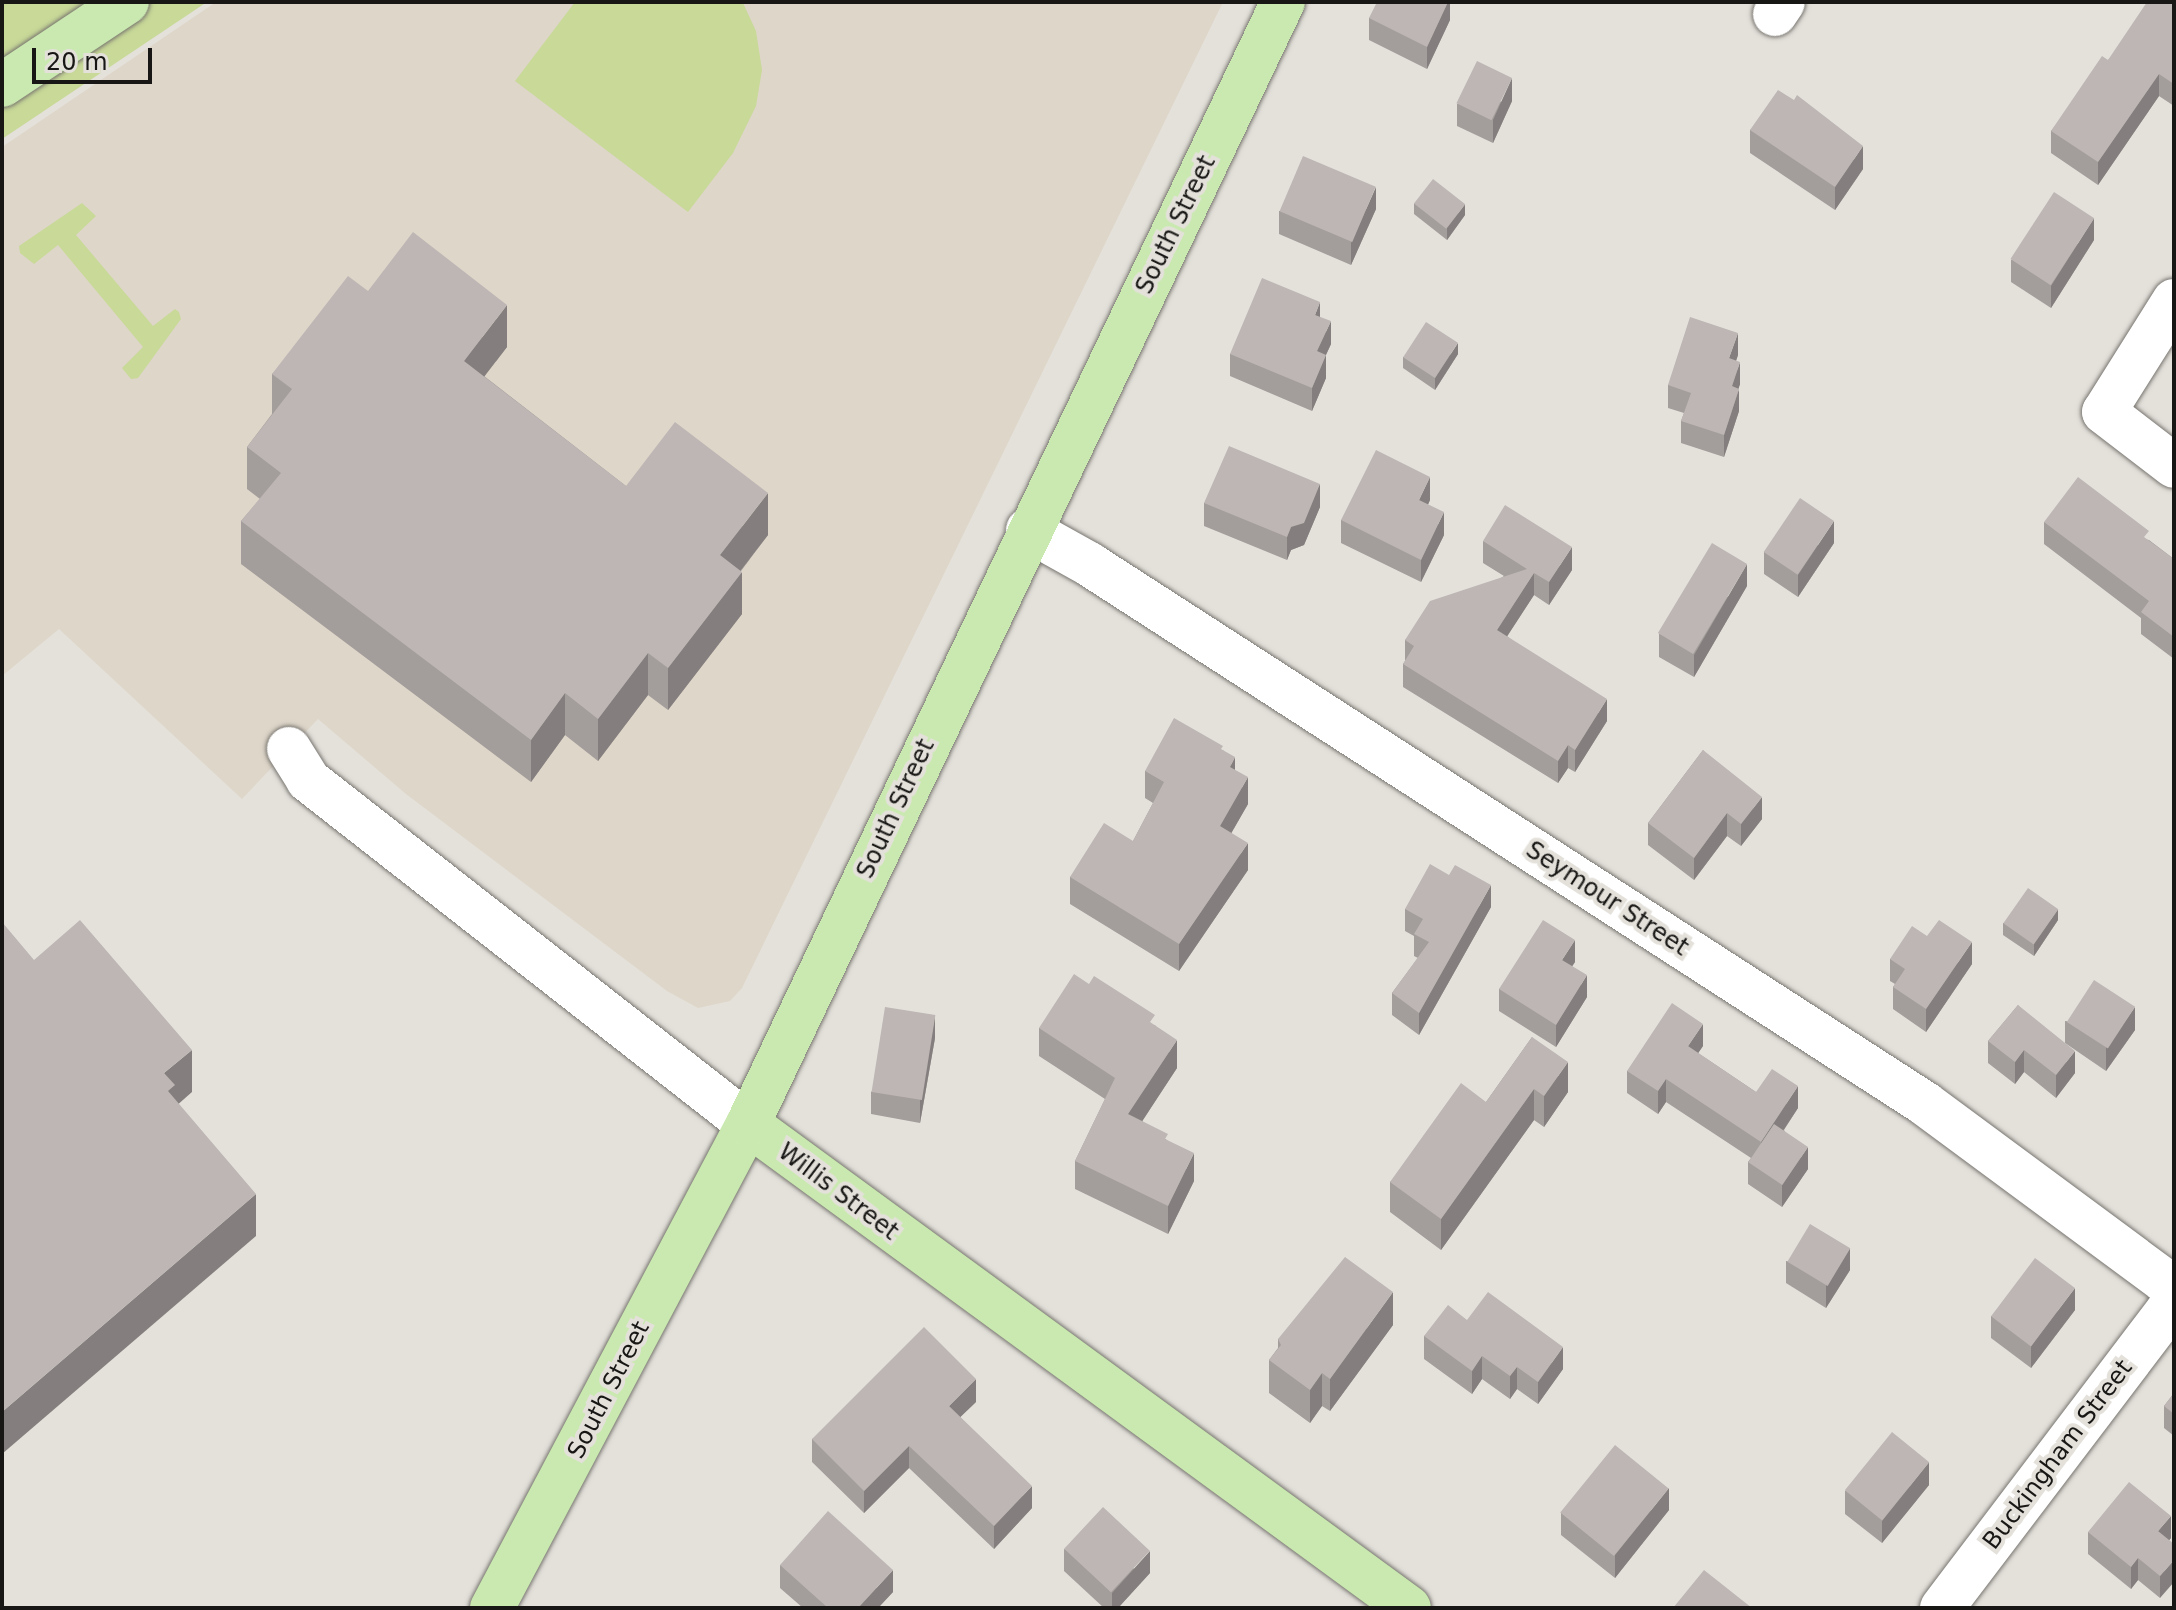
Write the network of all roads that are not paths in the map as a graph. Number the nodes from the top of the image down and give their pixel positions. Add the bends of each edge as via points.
1 (127, 2) edge
2 (1283, 2) edge
3 (2, 85) edge
4 (2174, 301) edge
5 (2174, 466) edge
6 (1028, 530) junction
7 (289, 749) dead end
8 (748, 1124) junction
9 (2174, 1288) edge
10 (2174, 1302) edge
11 (492, 1608) edge
12 (1409, 1608) edge
13 (1942, 1608) edge

1 - 3 main road
2 - 6 main road, South Street
4 - 5 street via 2104,412
6 - 8 main road, South Street
6 - 9 street, Seymour Street via 1089,564 1924,1103
7 - 8 street, Willis Street via 308,780
8 - 11 main road, South Street
8 - 12 main road, Willis Street
10 - 13 street, Buckingham Street

